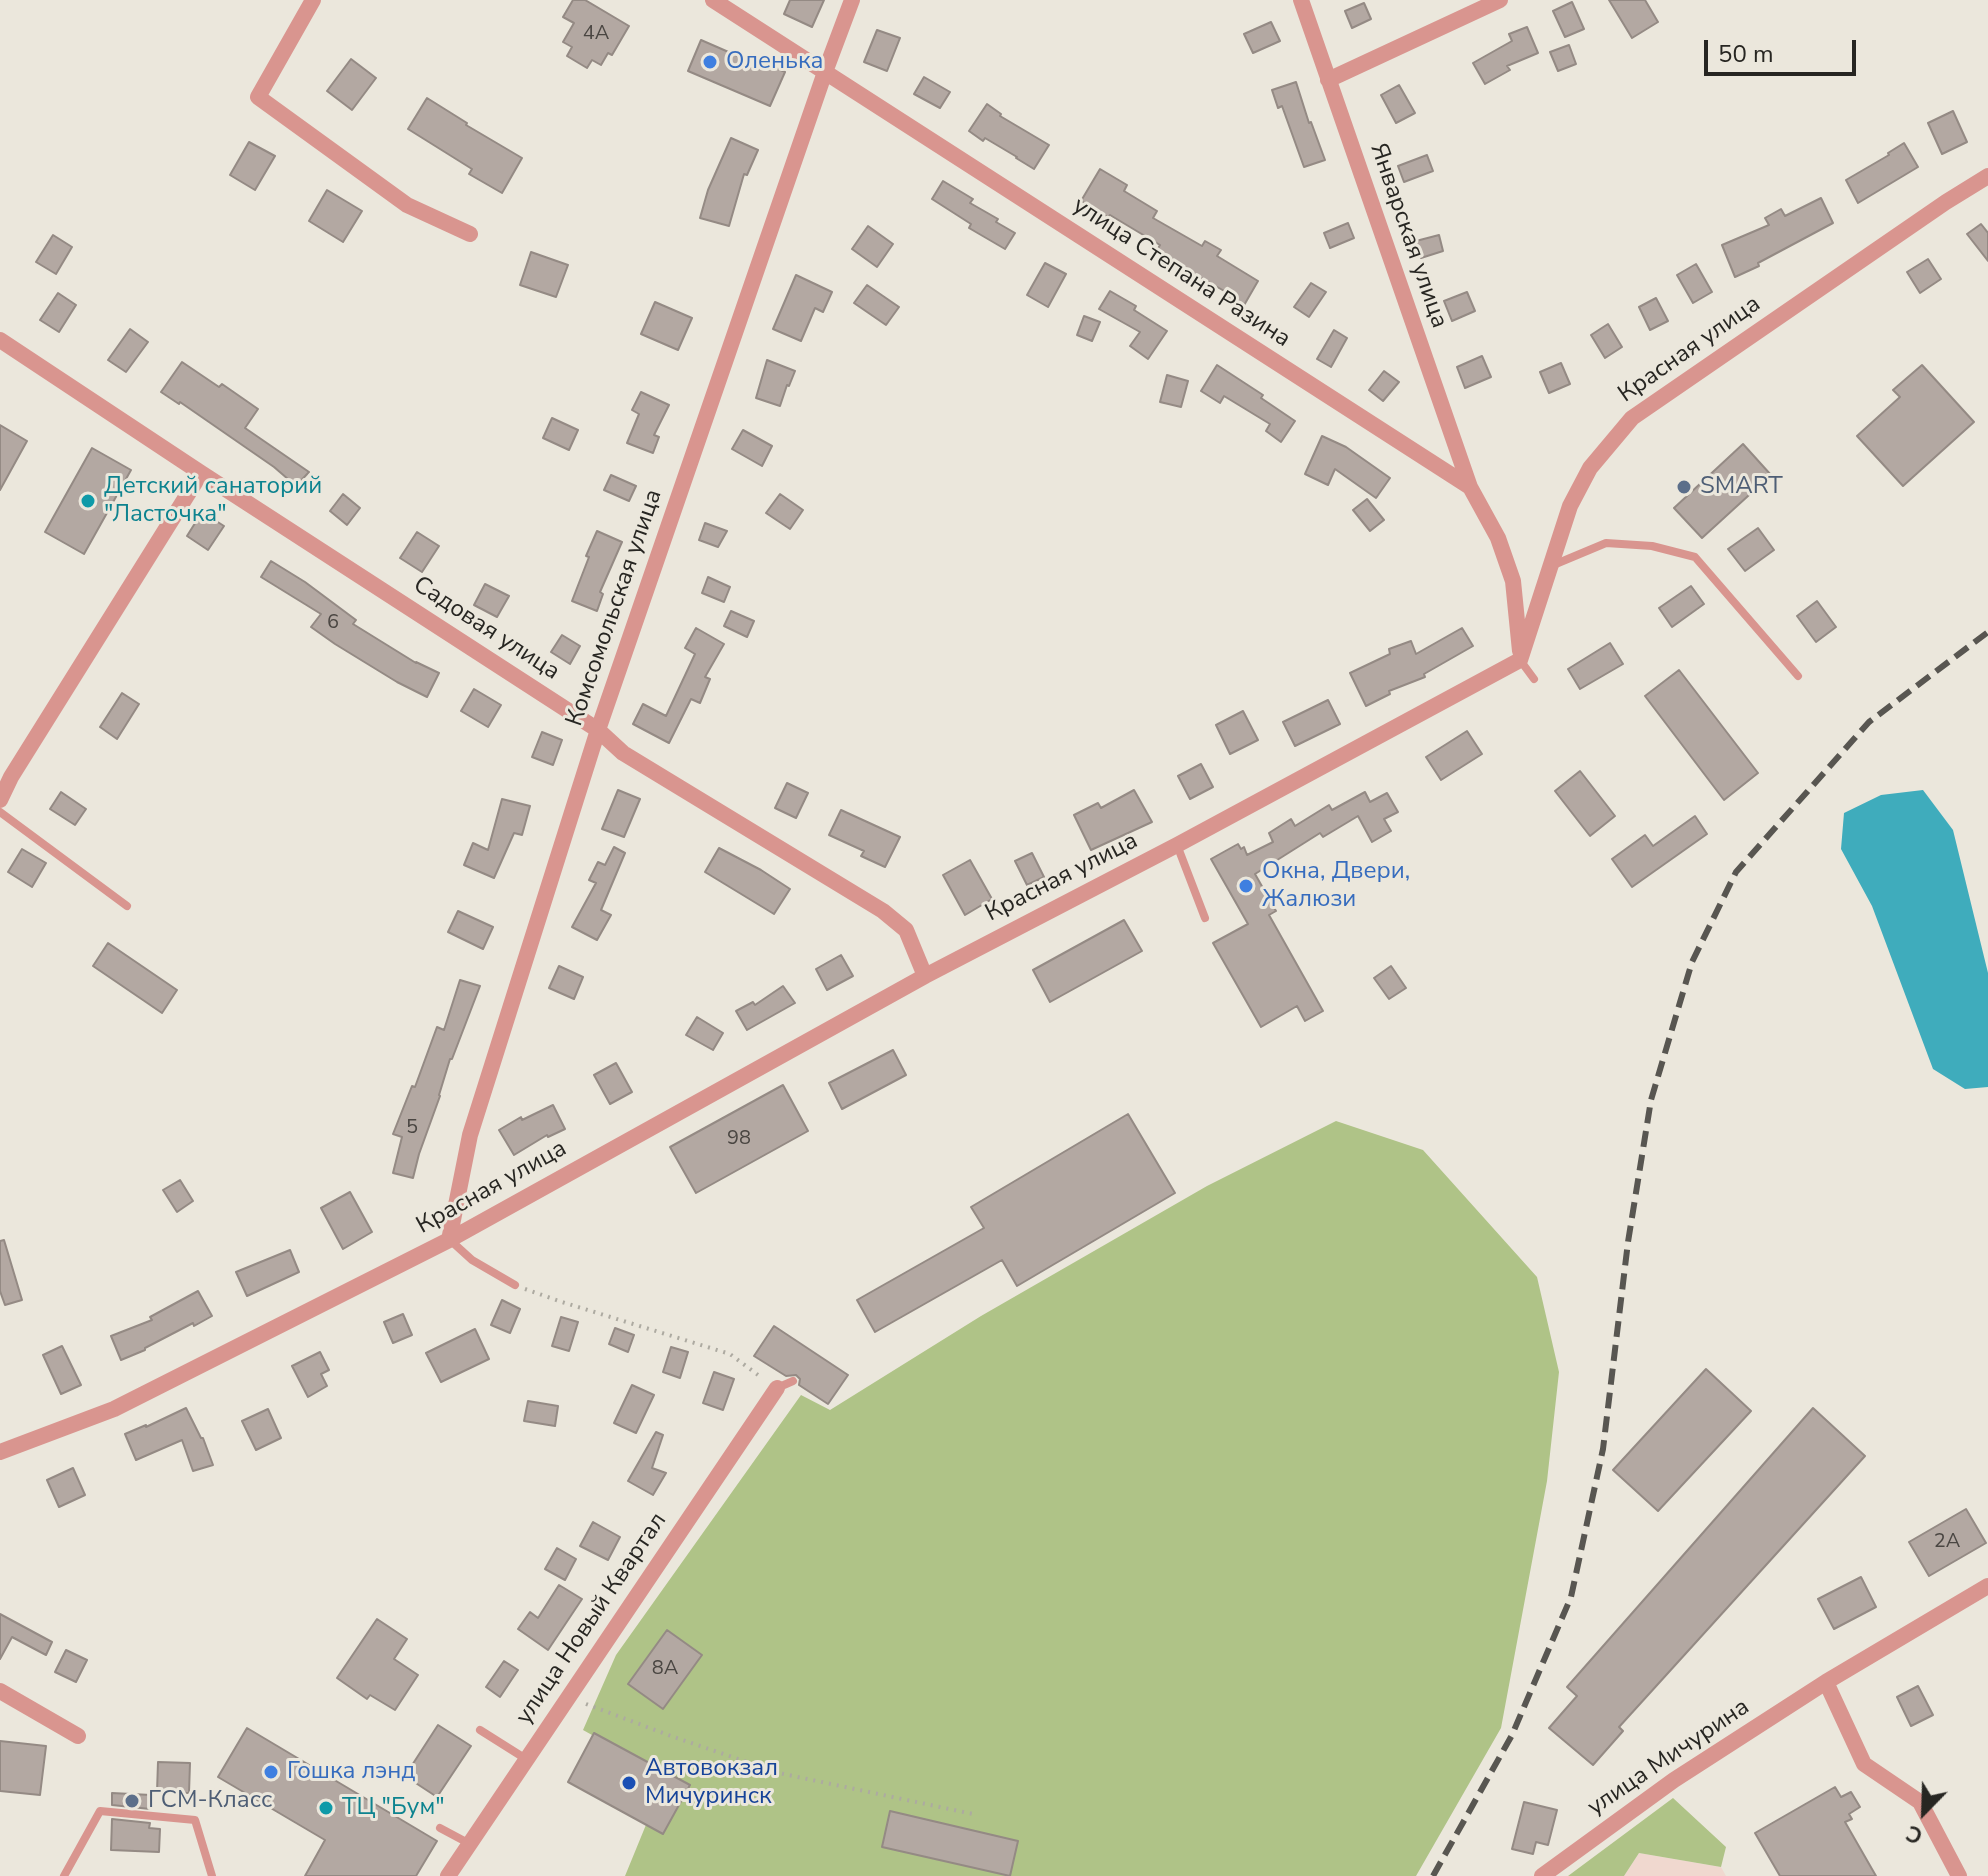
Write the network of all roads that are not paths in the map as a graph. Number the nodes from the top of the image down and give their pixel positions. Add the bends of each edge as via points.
1 (313, 0) edge
2 (713, 0) edge
3 (852, 0) edge
4 (1301, 0) edge
5 (1500, 0) edge
6 (825, 72) junction
7 (1328, 80) junction
8 (1988, 176) edge
9 (470, 234) dead end
10 (0, 340) edge
11 (201, 473) junction
12 (1470, 487) junction
13 (1551, 566) junction
14 (1520, 660) junction
15 (1798, 676) dead end
16 (1534, 679) dead end
17 (598, 730) junction
18 (0, 800) edge
19 (0, 812) edge
20 (1177, 845) junction
21 (127, 906) dead end
22 (1205, 918) dead end
23 (925, 976) junction
24 (449, 1240) junction
25 (515, 1285) road end
26 (793, 1381) dead end
27 (777, 1388) joint
28 (0, 1452) edge
29 (1988, 1586) edge
30 (1826, 1682) junction
31 (0, 1691) edge
32 (480, 1730) dead end
33 (75, 1742) dead end
34 (527, 1759) junction
35 (440, 1828) dead end
36 (470, 1844) junction
37 (64, 1876) edge
38 (212, 1876) edge
39 (448, 1876) edge
40 (1542, 1876) edge
41 (1959, 1876) edge

1 - 9 street via 258,97 407,205
2 - 6 street, улица Степана Разина
3 - 6 street, Комсомольская улица
4 - 7 street, Январская улица
5 - 7 street
6 - 12 street, улица Степана Разина
6 - 17 street, Комсомольская улица
7 - 12 street, Январская улица
8 - 13 street, Красная улица via 1632,418 1590,468 1570,506
10 - 11 street, Садовая улица
11 - 17 street, Садовая улица
11 - 18 street
12 - 14 street, улица Степана Разина via 1498,538 1513,581
13 - 14 street, Красная улица
13 - 15 lane via 1606,543 1652,546 1695,557
14 - 16 lane
14 - 20 street, Красная улица
17 - 23 street, Садовая улица via 623,753 883,911 906,930
17 - 24 street, Комсомольская улица via 470,1135
19 - 21 lane
20 - 22 lane
20 - 23 street, Красная улица
23 - 24 street, Красная улица
24 - 25 lane
24 - 28 street, Красная улица via 114,1409
26 - 27 lane
27 - 34 street, улица Новый Квартал
29 - 30 street, улица Мичурина
30 - 40 street, улица Мичурина via 1674,1780
30 - 41 street via 1864,1764 1920,1802
31 - 33 street
32 - 34 lane
34 - 36 street, улица Новый Квартал
35 - 36 lane
36 - 39 street, улица Новый Квартал
37 - 38 lane via 100,1811 195,1820

